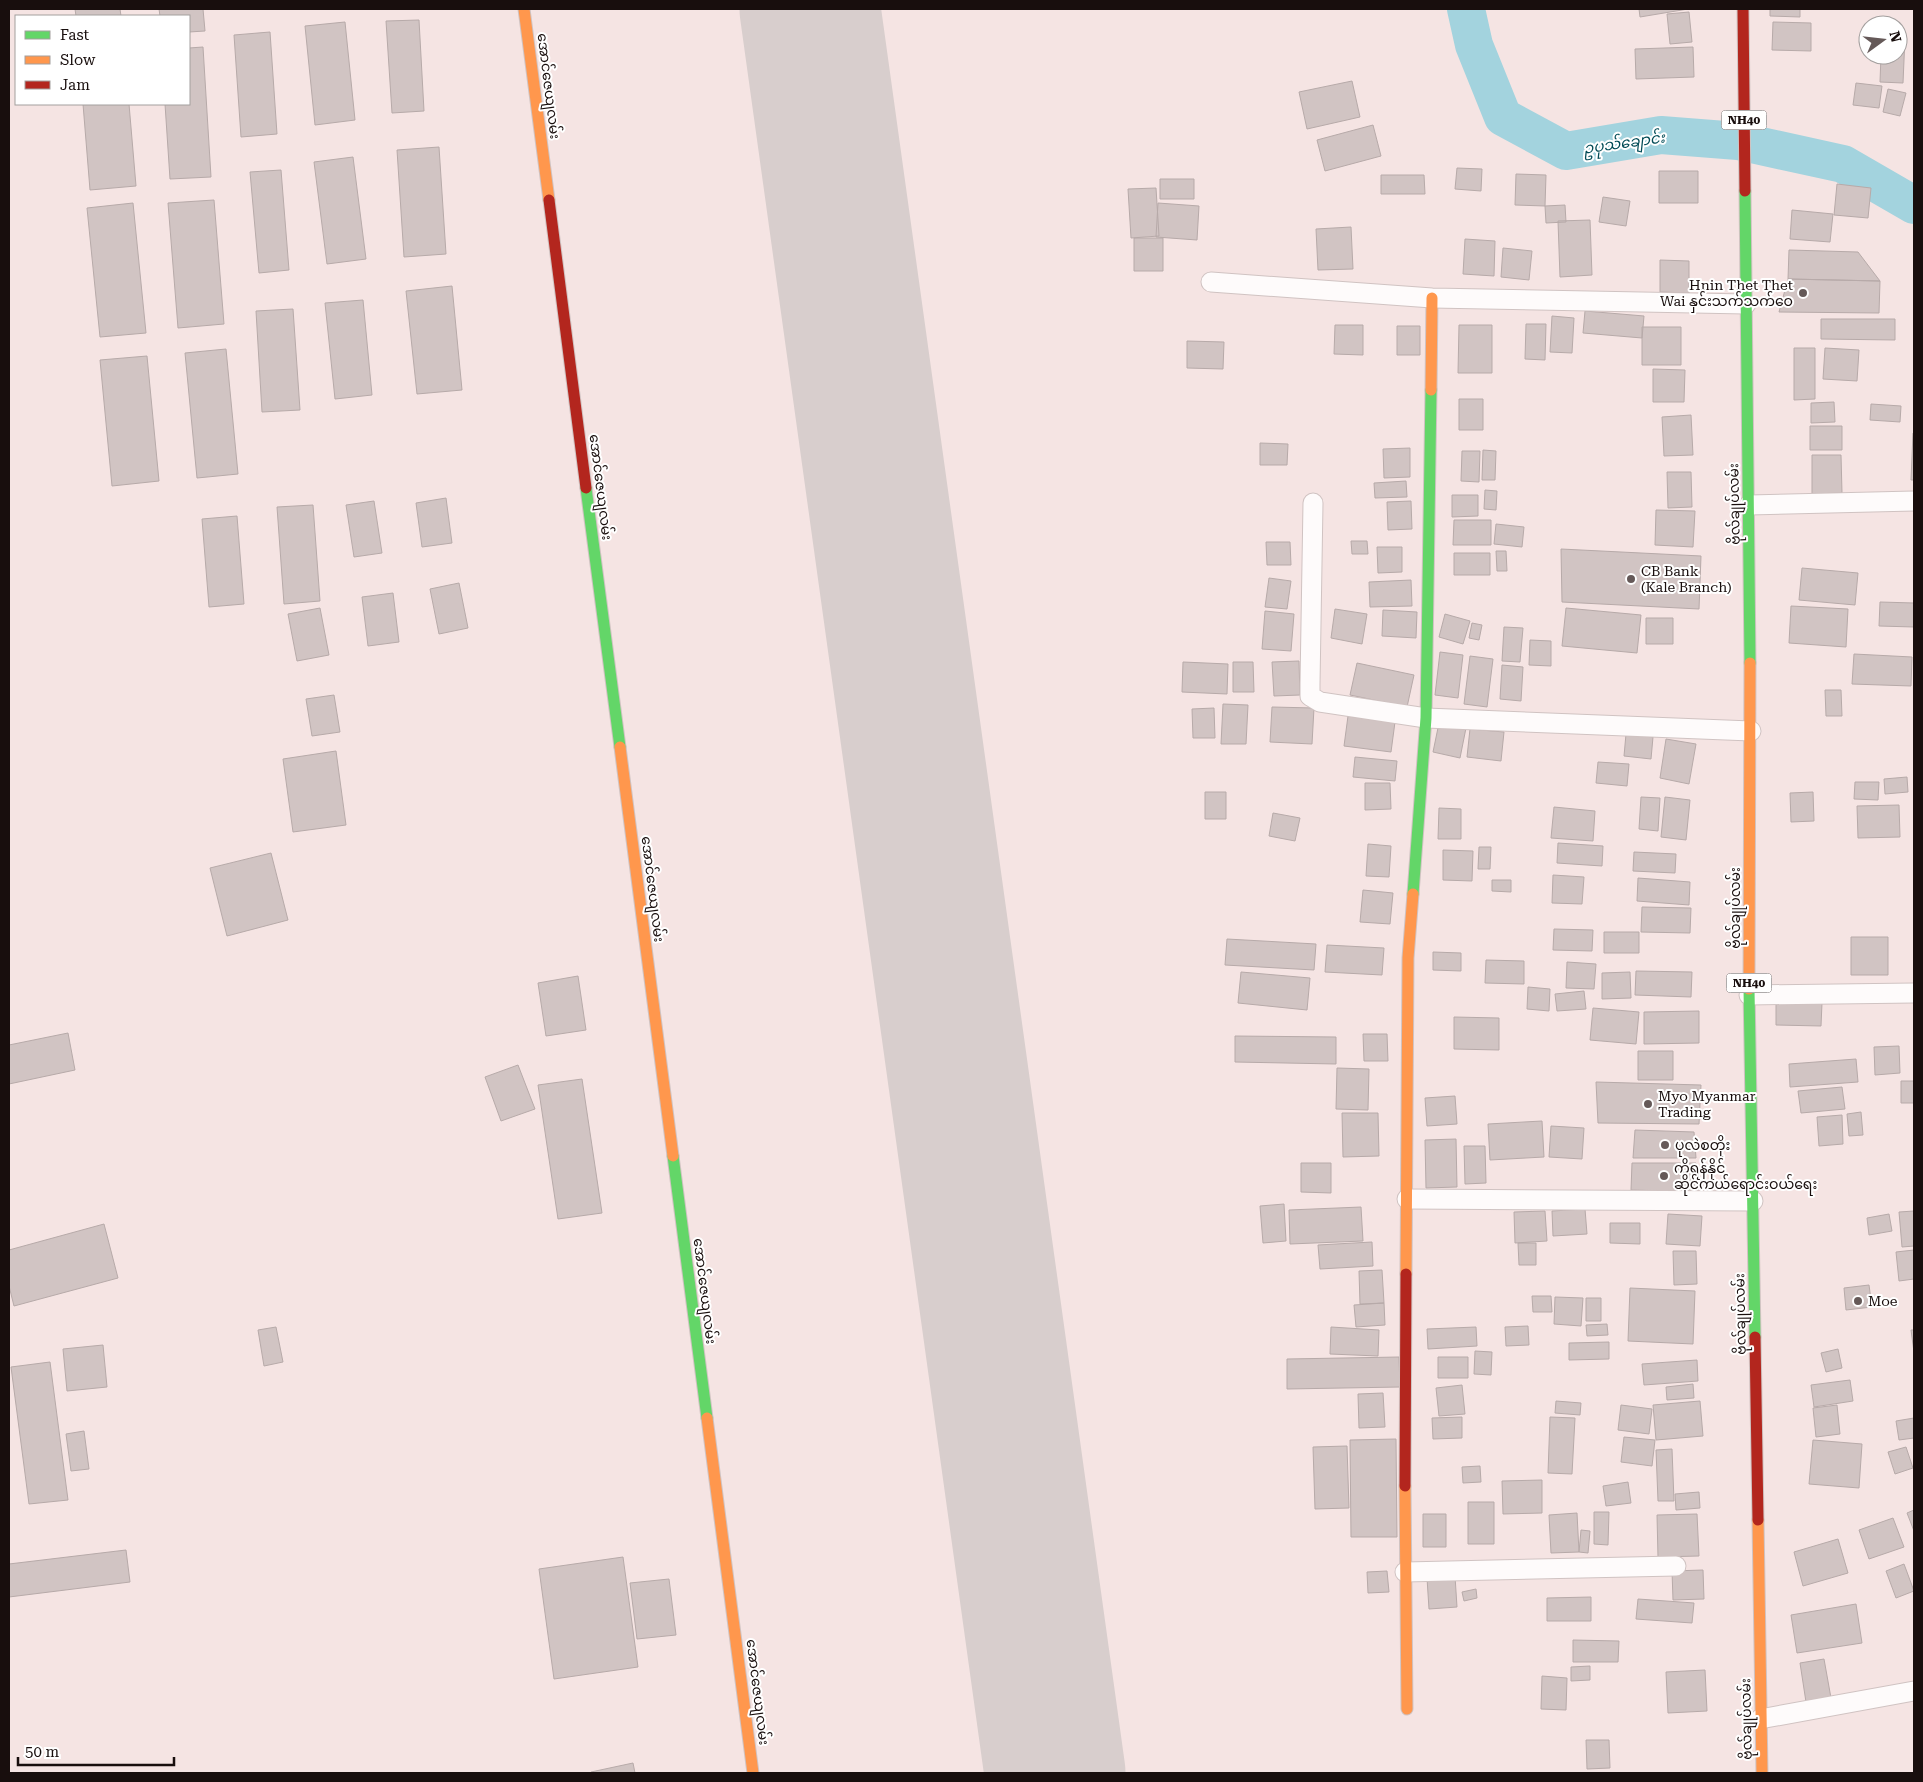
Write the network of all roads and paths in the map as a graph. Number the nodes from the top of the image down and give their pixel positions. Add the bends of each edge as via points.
1 (524, 9) edge
2 (1743, 9) edge
3 (1211, 282) dead end
4 (1432, 298) junction
5 (1746, 304) junction
6 (1914, 501) edge
7 (1313, 503) dead end
8 (1749, 505) junction
9 (1426, 718) junction
10 (1751, 731) junction
11 (1914, 993) edge
12 (1749, 995) junction
13 (1408, 1200) junction
14 (1753, 1201) junction
15 (1676, 1566) dead end
16 (1404, 1572) junction
17 (1914, 1690) edge
18 (1407, 1710) dead end
19 (1760, 1718) junction
20 (753, 1773) edge
21 (1762, 1773) edge

1 - 20 main road, အောင်ဇေယျလမ်း
2 - 5 main road, ဗိုလ်ချုပ်လမ်း / NH40
3 - 4 street
4 - 5 street
4 - 9 main road
5 - 8 main road, ဗိုလ်ချုပ်လမ်း / NH40
6 - 8 street
7 - 9 street via 1310,696 1320,702
8 - 10 main road, ဗိုလ်ချုပ်လမ်း / NH40
9 - 10 street
9 - 13 main road via 1408,958
10 - 12 main road, ဗိုလ်ချုပ်လမ်း / NH40
11 - 12 street
12 - 14 main road, ဗိုလ်ချုပ်လမ်း / NH40
13 - 14 street
13 - 16 main road
14 - 19 main road, ဗိုလ်ချုပ်လမ်း / NH40
15 - 16 street
16 - 18 main road
17 - 19 street
19 - 21 main road, ဗိုလ်ချုပ်လမ်း / NH40

